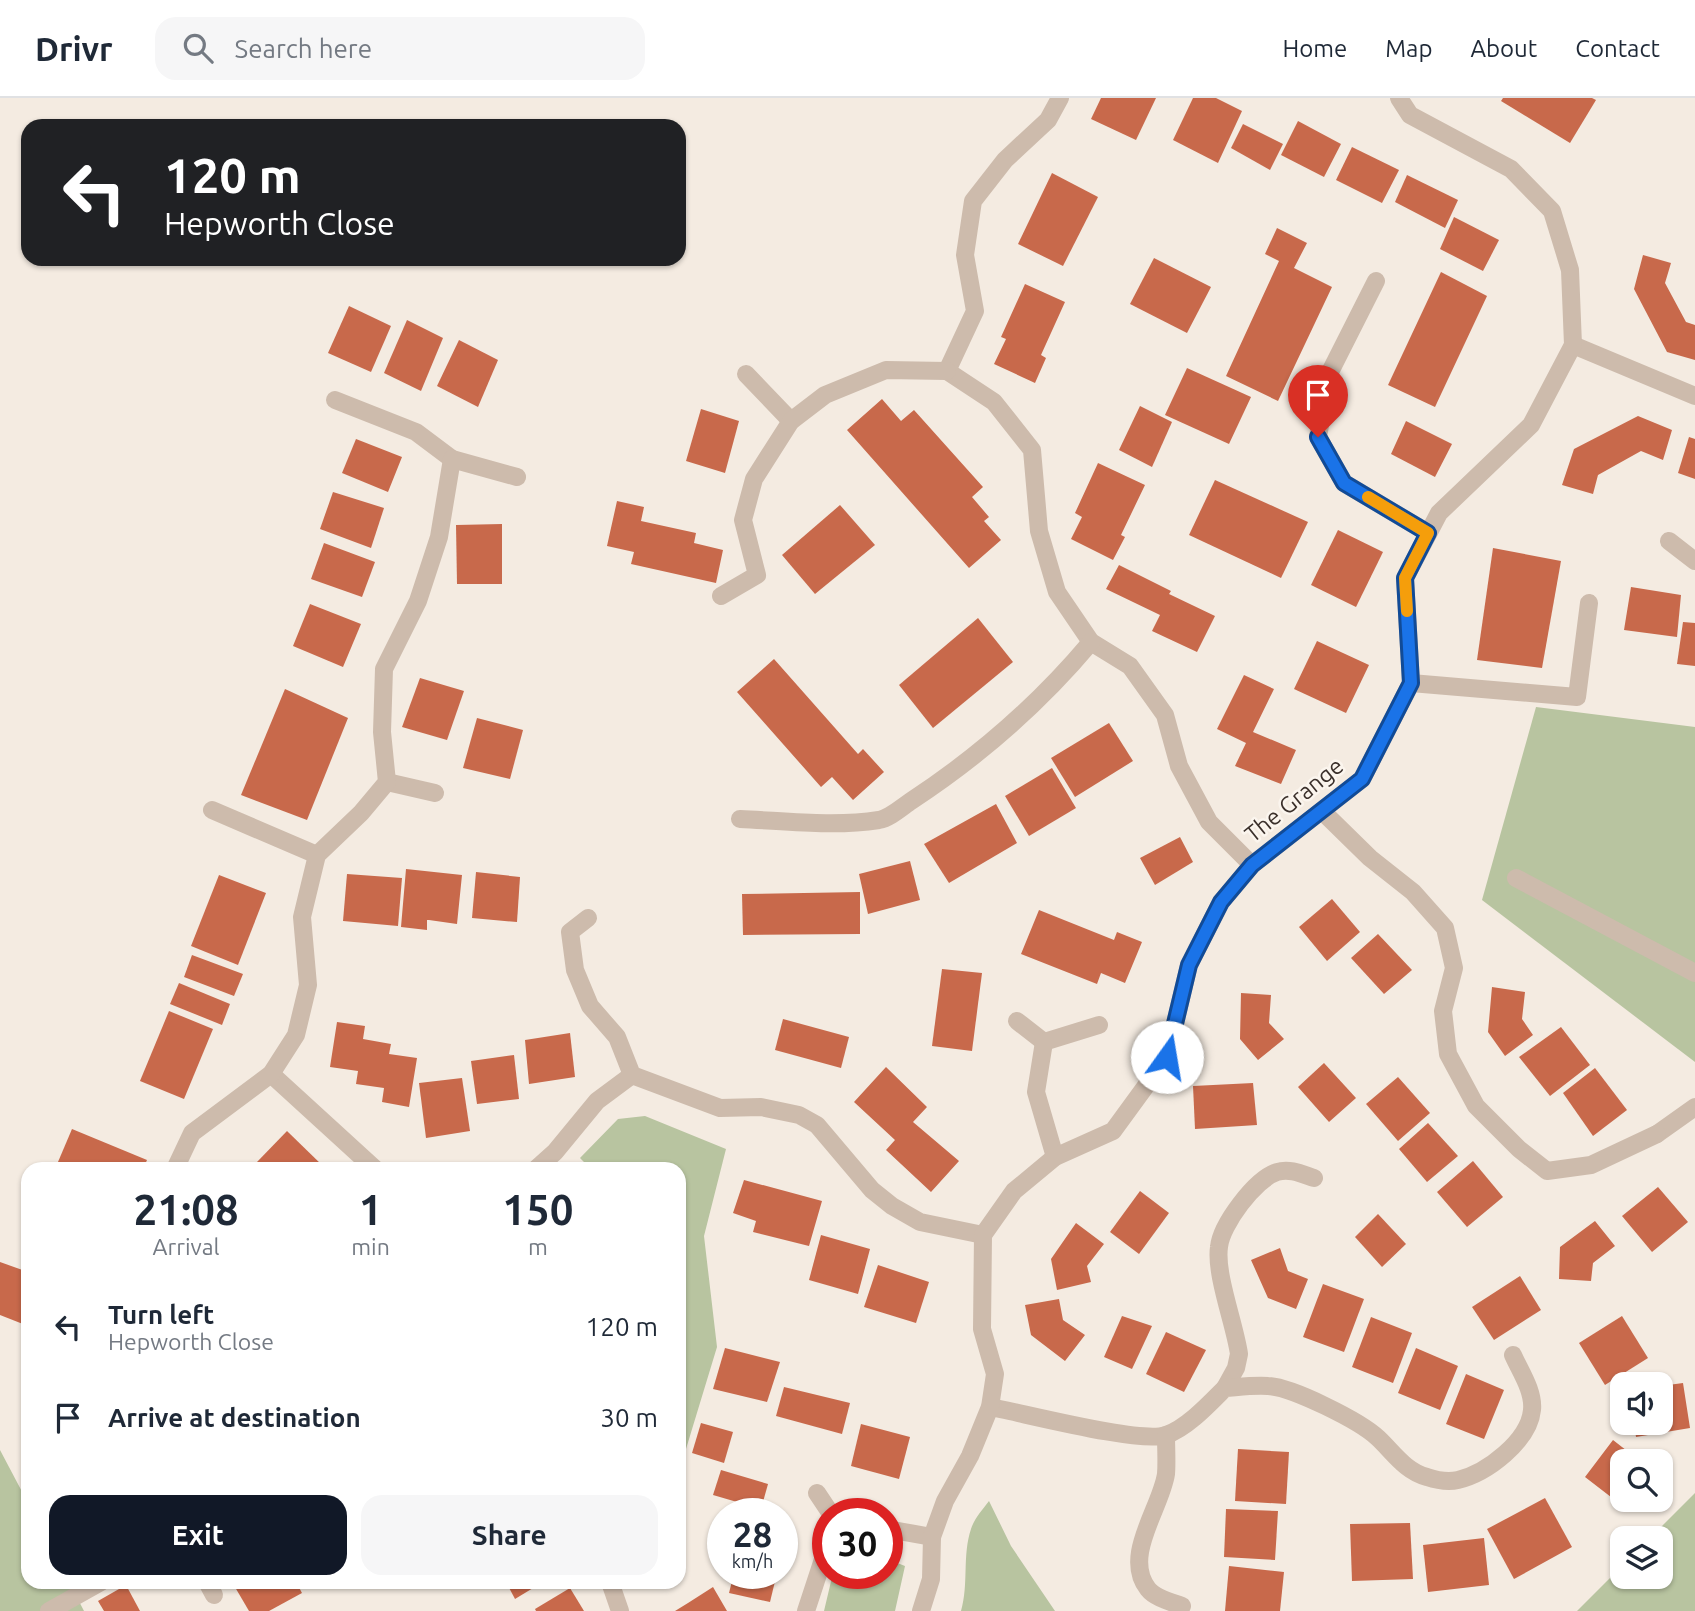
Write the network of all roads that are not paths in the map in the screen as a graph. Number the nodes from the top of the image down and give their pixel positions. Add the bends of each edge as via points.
1 (1060, 98) edge
2 (1399, 98) edge
3 (1376, 281) dead end
4 (1573, 345) junction
5 (947, 370) junction
6 (746, 374) dead end
7 (1695, 396) edge
8 (334, 400) dead end
9 (791, 421) junction
10 (452, 459) junction
11 (517, 477) dead end
12 (1428, 533) junction
13 (1669, 541) dead end
14 (1695, 561) edge
15 (721, 596) dead end
16 (1589, 603) dead end
17 (1091, 642) junction
18 (1411, 683) junction
19 (387, 782) junction
20 (435, 793) dead end
21 (212, 810) dead end
22 (1322, 811) junction
23 (740, 818) dead end
24 (317, 855) junction
25 (1252, 865) junction
26 (1516, 878) dead end
27 (588, 918) dead end
28 (1695, 974) edge
29 (1017, 1021) dead end
30 (1099, 1025) dead end
31 (1044, 1042) junction
32 (271, 1074) junction
33 (632, 1075) junction
34 (1695, 1107) edge
35 (1055, 1157) junction
36 (178, 1162) edge
37 (367, 1162) edge
38 (544, 1162) edge
39 (1314, 1178) dead end
40 (983, 1234) junction
41 (1513, 1355) dead end
42 (1226, 1388) junction
43 (990, 1407) junction
44 (1166, 1436) junction
45 (817, 1493) dead end
46 (820, 1498) edge
47 (903, 1532) edge
48 (932, 1537) junction
49 (88, 1589) edge
50 (612, 1589) edge
51 (813, 1589) edge
52 (1188, 1609) edge
53 (49, 1611) edge
54 (620, 1611) edge
55 (806, 1611) edge
56 (922, 1611) edge

1 - 5 street via 1048,120 1005,160 973,201 965,255 975,311
2 - 4 street via 1410,115 1511,169 1552,211 1570,270
3 - 12 street via 1329,374 1318,437 1344,483
4 - 7 street
4 - 12 street via 1531,425 1438,513
5 - 9 street via 886,370 825,395
5 - 17 street via 994,402 1032,450 1039,531 1057,592
6 - 9 street
8 - 10 street via 415,432
9 - 15 street via 754,479 743,520 757,575
10 - 11 street
10 - 19 street via 439,537 418,601 384,669 382,732
12 - 18 street via 1405,578
13 - 14 street
16 - 18 street via 1577,697
17 - 23 street via 1016,720 944,779 882,820 824,823
17 - 25 street via 1137,675 1165,715 1179,766 1209,822
18 - 22 street, The Grange via 1362,779
19 - 20 street
19 - 24 street
21 - 24 street
22 - 25 street, The Grange
22 - 34 street via 1413,892 1445,928 1454,968 1443,1011 1448,1054 1476,1106 1519,1149 1547,1171 1591,1165 1657,1134
24 - 32 street via 302,917 308,985 296,1035
25 - 35 street, The Grange via 1221,902 1189,965 1167,1057 1113,1131
26 - 28 street
27 - 33 street via 570,932 575,970 590,1006 617,1037
29 - 31 street
30 - 31 street
31 - 35 street via 1036,1092
32 - 36 street via 192,1133
32 - 37 street
33 - 38 street via 597,1101
33 - 40 street via 720,1108 761,1107 799,1115 817,1125 872,1190 892,1206 920,1222
35 - 40 street, The Grange via 1014,1191
39 - 42 street via 1293,1171 1276,1172 1260,1183 1228,1223 1219,1246 1219,1264 1239,1354
40 - 43 street via 982,1328 995,1374
41 - 42 street via 1530,1392 1532,1411 1524,1429 1497,1462 1457,1480 1414,1473 1364,1427 1288,1390 1270,1385
42 - 44 street
43 - 44 street via 1135,1436
43 - 48 street
44 - 52 street via 1166,1475 1144,1532 1140,1570 1148,1589
45 - 46 street
47 - 48 street
48 - 56 street via 930,1579
49 - 53 street
50 - 54 street
51 - 55 street

